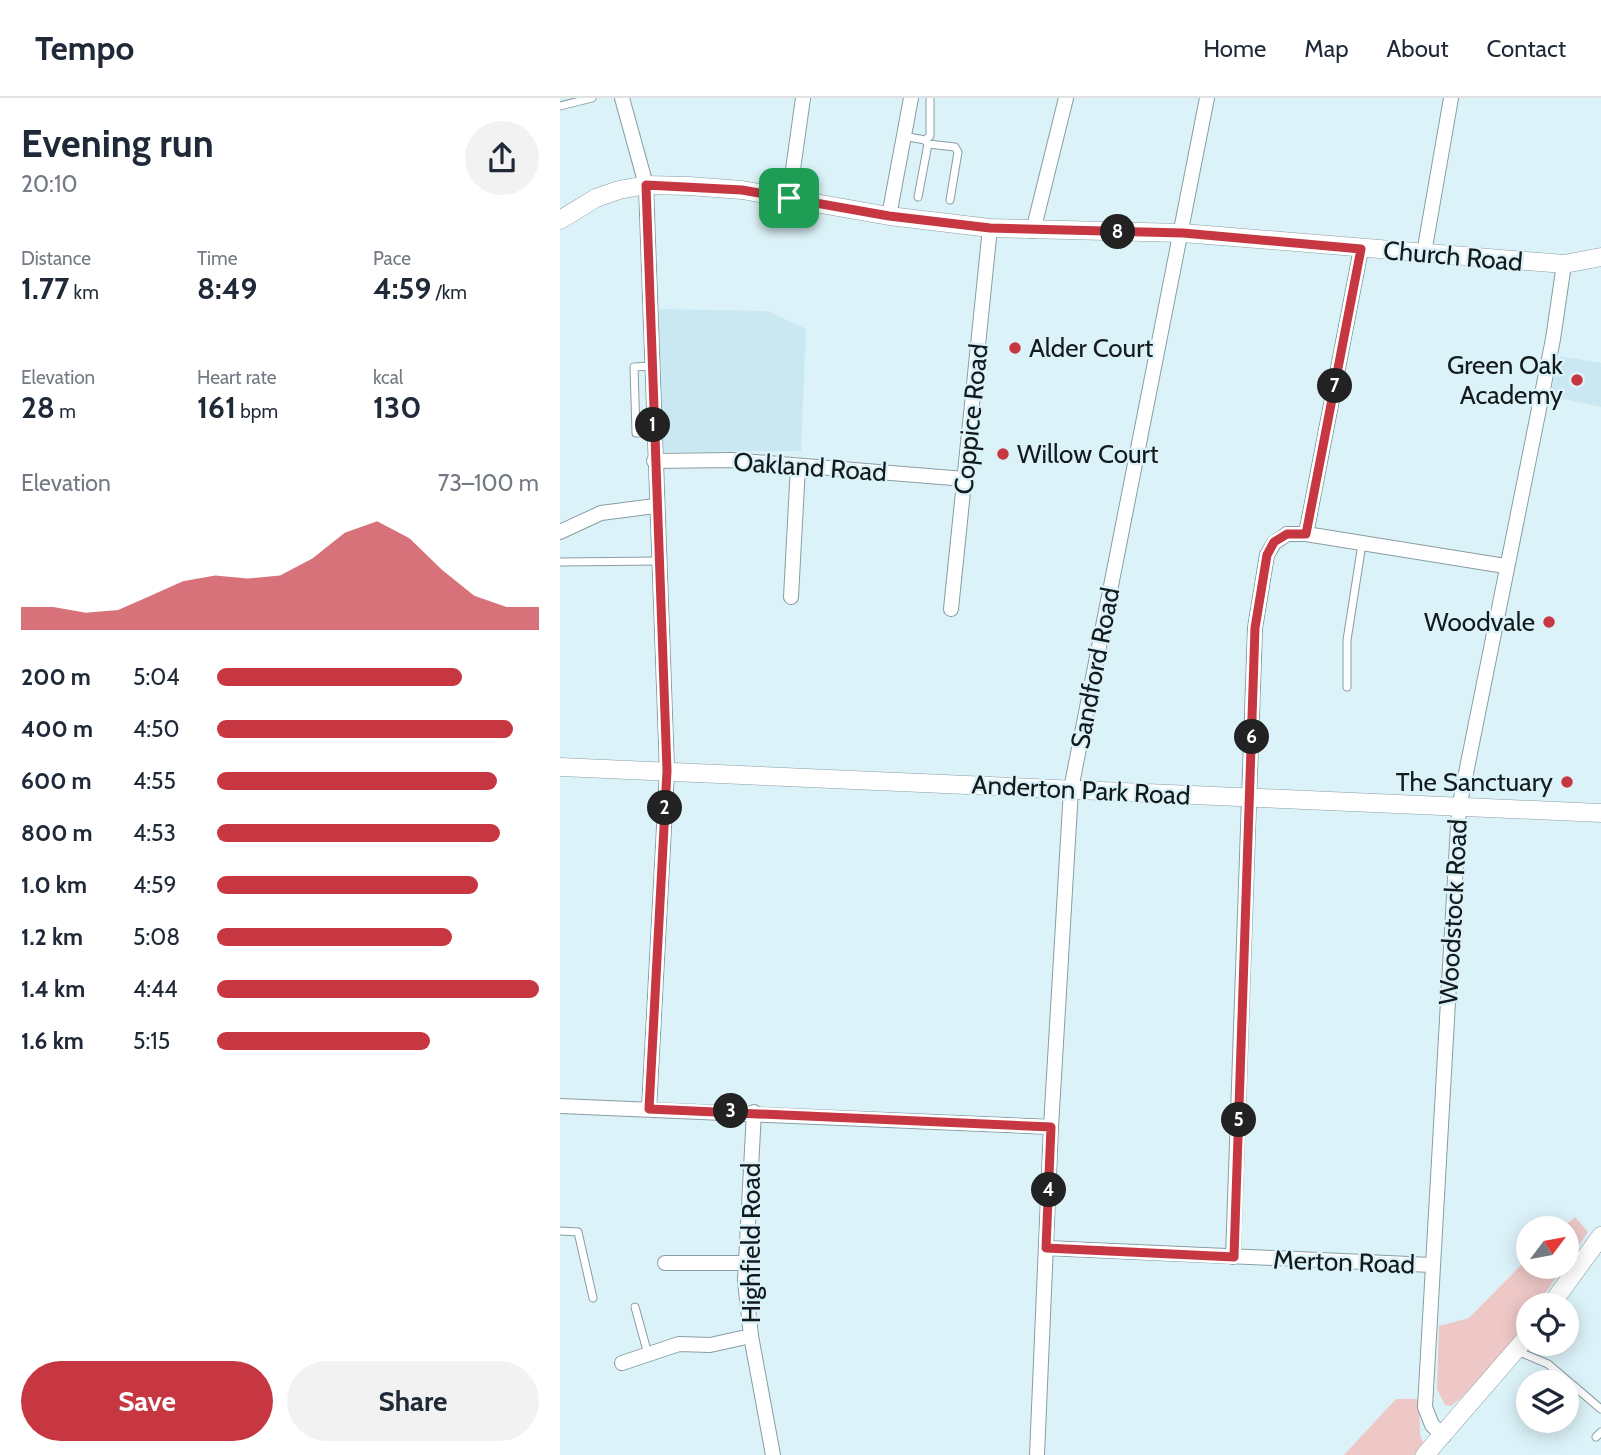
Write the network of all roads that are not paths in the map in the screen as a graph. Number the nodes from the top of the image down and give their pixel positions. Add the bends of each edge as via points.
1 (592, 98) edge
2 (622, 98) edge
3 (803, 98) edge
4 (911, 98) edge
5 (930, 98) edge
6 (1066, 98) edge
7 (1208, 98) edge
8 (1451, 98) edge
9 (560, 106) edge
10 (902, 136) junction
11 (927, 142) junction
12 (646, 185) junction
13 (918, 197) dead end
14 (789, 198) junction
15 (950, 200) dead end
16 (889, 216) junction
17 (560, 220) edge
18 (990, 228) junction
19 (1033, 231) junction
20 (1183, 233) junction
21 (1361, 249) junction
22 (1424, 253) junction
23 (1601, 257) edge
24 (1564, 264) junction
25 (654, 461) junction
26 (799, 466) junction
27 (965, 479) junction
28 (655, 506) junction
29 (560, 532) edge
30 (1306, 534) junction
31 (1362, 544) junction
32 (658, 561) junction
33 (560, 562) edge
34 (1505, 566) junction
35 (791, 597) dead end
36 (951, 609) dead end
37 (1347, 687) dead end
38 (560, 767) edge
39 (667, 771) junction
40 (1071, 789) junction
41 (1251, 800) junction
42 (1459, 808) junction
43 (1601, 813) edge
44 (560, 1106) edge
45 (649, 1109) junction
46 (754, 1112) junction
47 (1051, 1127) junction
48 (560, 1231) edge
49 (1601, 1236) edge
50 (1046, 1248) junction
51 (1234, 1257) junction
52 (665, 1263) dead end
53 (746, 1263) junction
54 (1432, 1265) junction
55 (1559, 1293) edge
56 (593, 1298) dead end
57 (635, 1307) dead end
58 (751, 1336) junction
59 (1516, 1352) edge
60 (648, 1354) junction
61 (1529, 1356) edge
62 (622, 1363) dead end
63 (1601, 1409) edge
64 (1444, 1436) junction
65 (773, 1455) edge
66 (1038, 1455) edge
67 (1425, 1455) edge

1 - 9 lane
2 - 12 street
3 - 14 street
4 - 10 street
5 - 11 lane
6 - 19 street
7 - 20 street, Sandford Road
8 - 22 street
10 - 11 lane
10 - 16 street
11 - 13 lane
11 - 15 lane via 955,147 958,152
12 - 14 street, Church Road via 742,190
12 - 17 street, Church Road via 596,198
12 - 25 street
14 - 16 street, Church Road
16 - 18 street, Church Road
18 - 19 street, Church Road
18 - 27 street, Coppice Road
19 - 20 street, Church Road
20 - 21 street, Church Road
20 - 40 street, Sandford Road
21 - 22 street, Church Road
21 - 30 street
22 - 24 street, Church Road
23 - 24 street, Church Road
24 - 34 street, Woodstock Road via 1553,339
25 - 26 street, Oakland Road via 731,460
25 - 28 street
26 - 27 street, Oakland Road
26 - 35 street
27 - 36 street, Coppice Road
28 - 29 street via 601,513
28 - 32 street
30 - 31 street
30 - 41 street via 1280,538 1270,548 1264,565 1255,628
31 - 34 street
31 - 37 lane via 1348,640
32 - 33 lane
32 - 39 street
34 - 42 street, Woodstock Road
38 - 39 street, Anderton Park Road
39 - 40 street, Anderton Park Road
39 - 45 street
40 - 41 street, Anderton Park Road
40 - 47 street, Sandford Road
41 - 42 street, Anderton Park Road
41 - 51 street
42 - 43 street, Anderton Park Road
42 - 54 street, Woodstock Road
44 - 45 street
45 - 46 street
46 - 47 street
46 - 53 street, Highfield Road
47 - 50 street, Sandford Road
48 - 56 lane via 578,1232
49 - 55 street
50 - 51 street, Merton Road
50 - 66 street, Sandford Road
51 - 54 street, Merton Road
52 - 53 street
53 - 58 street, Highfield Road
54 - 64 street, Woodstock Road via 1425,1407 1432,1425
57 - 60 lane
58 - 60 street via 710,1345 679,1344
58 - 65 street, Highfield Road
59 - 64 street
60 - 62 street
61 - 63 lane via 1548,1364
64 - 67 street

